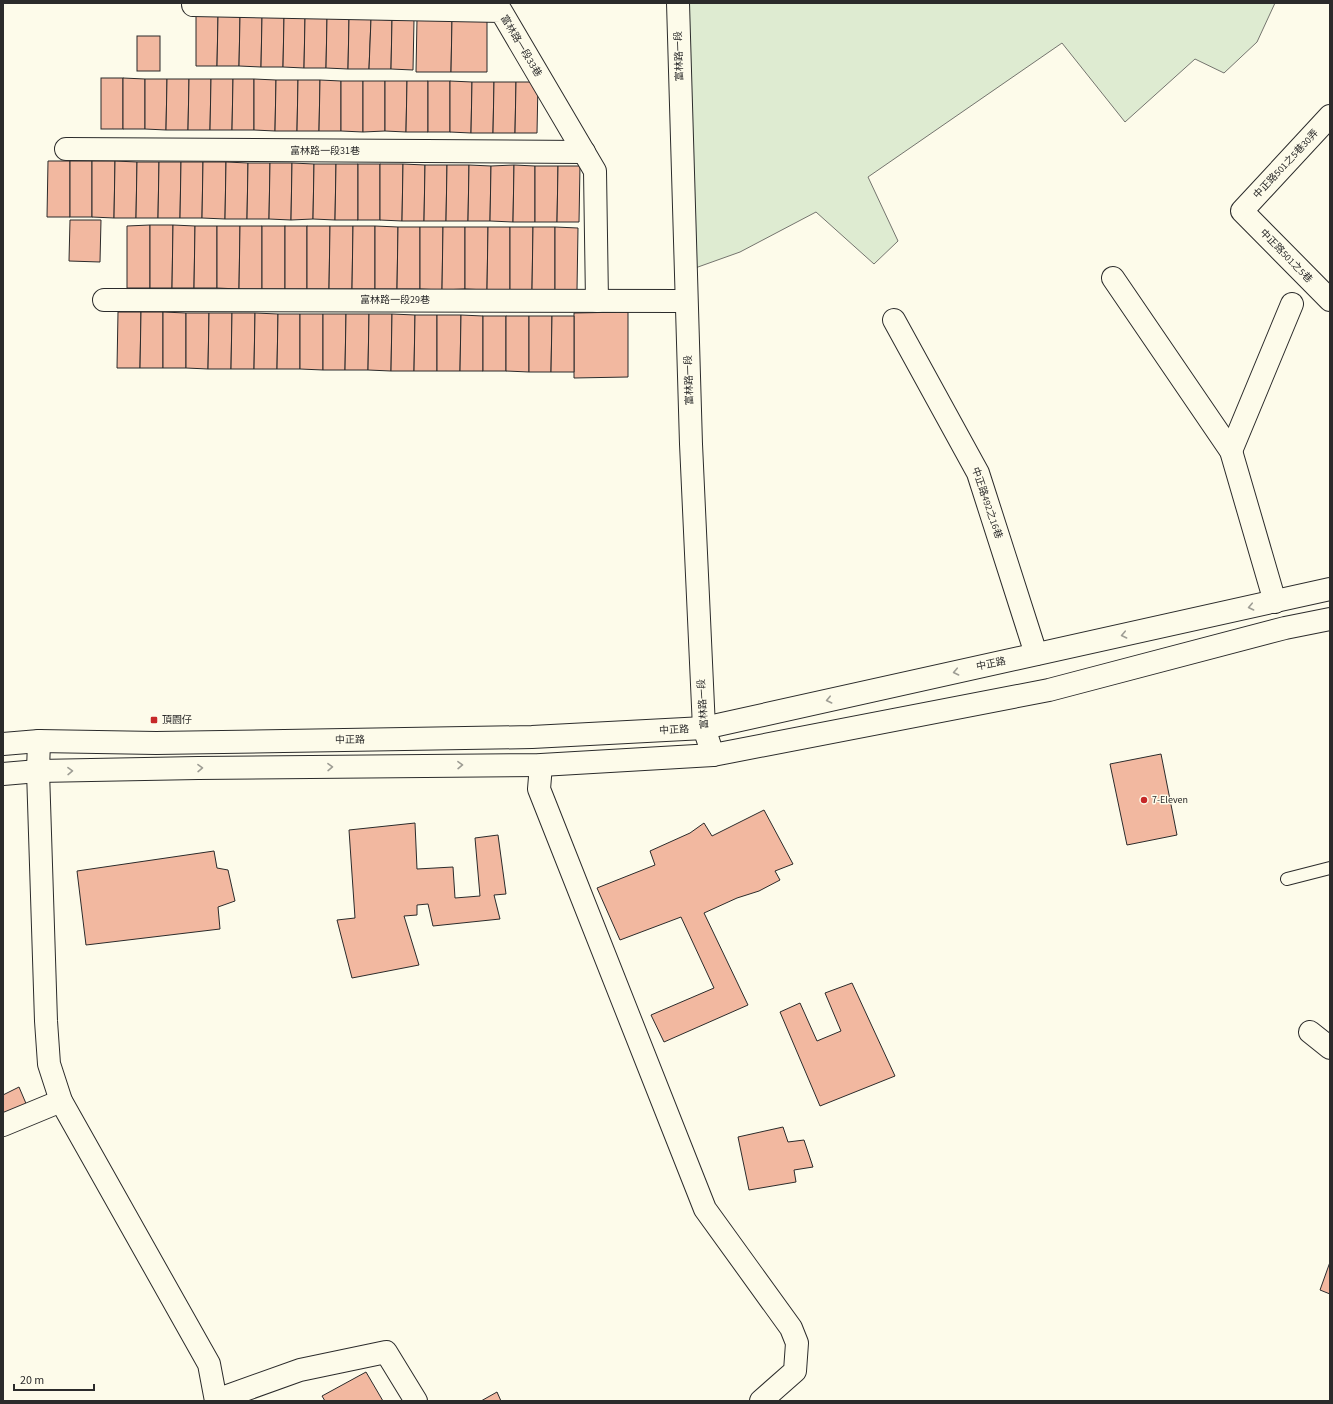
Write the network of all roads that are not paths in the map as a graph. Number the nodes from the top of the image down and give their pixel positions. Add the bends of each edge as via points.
1 (678, 3) edge
2 (193, 4) dead end
3 (1330, 116) edge
4 (66, 149) dead end
5 (584, 152) junction
6 (1242, 211) joint
7 (1113, 278) dead end
8 (104, 300) dead end
9 (1330, 300) edge
10 (597, 301) junction
11 (686, 301) junction
12 (1292, 304) dead end
13 (894, 320) dead end
14 (1231, 451) junction
15 (1330, 589) edge
16 (1275, 602) junction
17 (1330, 619) edge
18 (1036, 654) junction
19 (704, 728) junction
20 (39, 741) junction
21 (3, 744) edge
22 (713, 755) junction
23 (541, 765) junction
24 (38, 771) junction
25 (3, 774) edge
26 (1330, 868) edge
27 (1287, 879) dead end
28 (1310, 1032) dead end
29 (1330, 1048) edge
30 (61, 1101) junction
31 (3, 1125) edge
32 (216, 1400) edge
33 (416, 1401) edge
34 (761, 1401) edge

1 - 11 street, 富林路一段
2 - 5 street, 富林路一段33巷 via 501,11
3 - 6 street, 中正路501之5巷30弄
4 - 5 street, 富林路一段31巷
5 - 10 street, 富林路一段33巷 via 595,171
6 - 9 street, 中正路501之5巷
7 - 14 street
8 - 10 street, 富林路一段29巷
10 - 11 street, 富林路一段29巷
11 - 19 street, 富林路一段
12 - 14 street
13 - 18 street, 中正路492之16巷 via 978,473
14 - 16 street
15 - 16 street, 中正路
16 -> 18 street, 中正路
17 - 22 street via 1285,628 1049,690
18 -> 19 street, 中正路
19 - 20 street, 中正路 via 532,738 156,743
19 - 22 street, 富林路一段
20 - 21 street, 中正路
20 - 24 street
22 - 23 street
24 -> 23 street
23 - 34 street via 539,789 705,1209 791,1328 797,1343 795,1371
24 - 25 street
24 - 30 street via 49,1064
26 - 27 lane
28 - 29 street
30 - 31 street
30 - 32 street via 209,1364
32 - 33 street via 300,1370 386,1352

